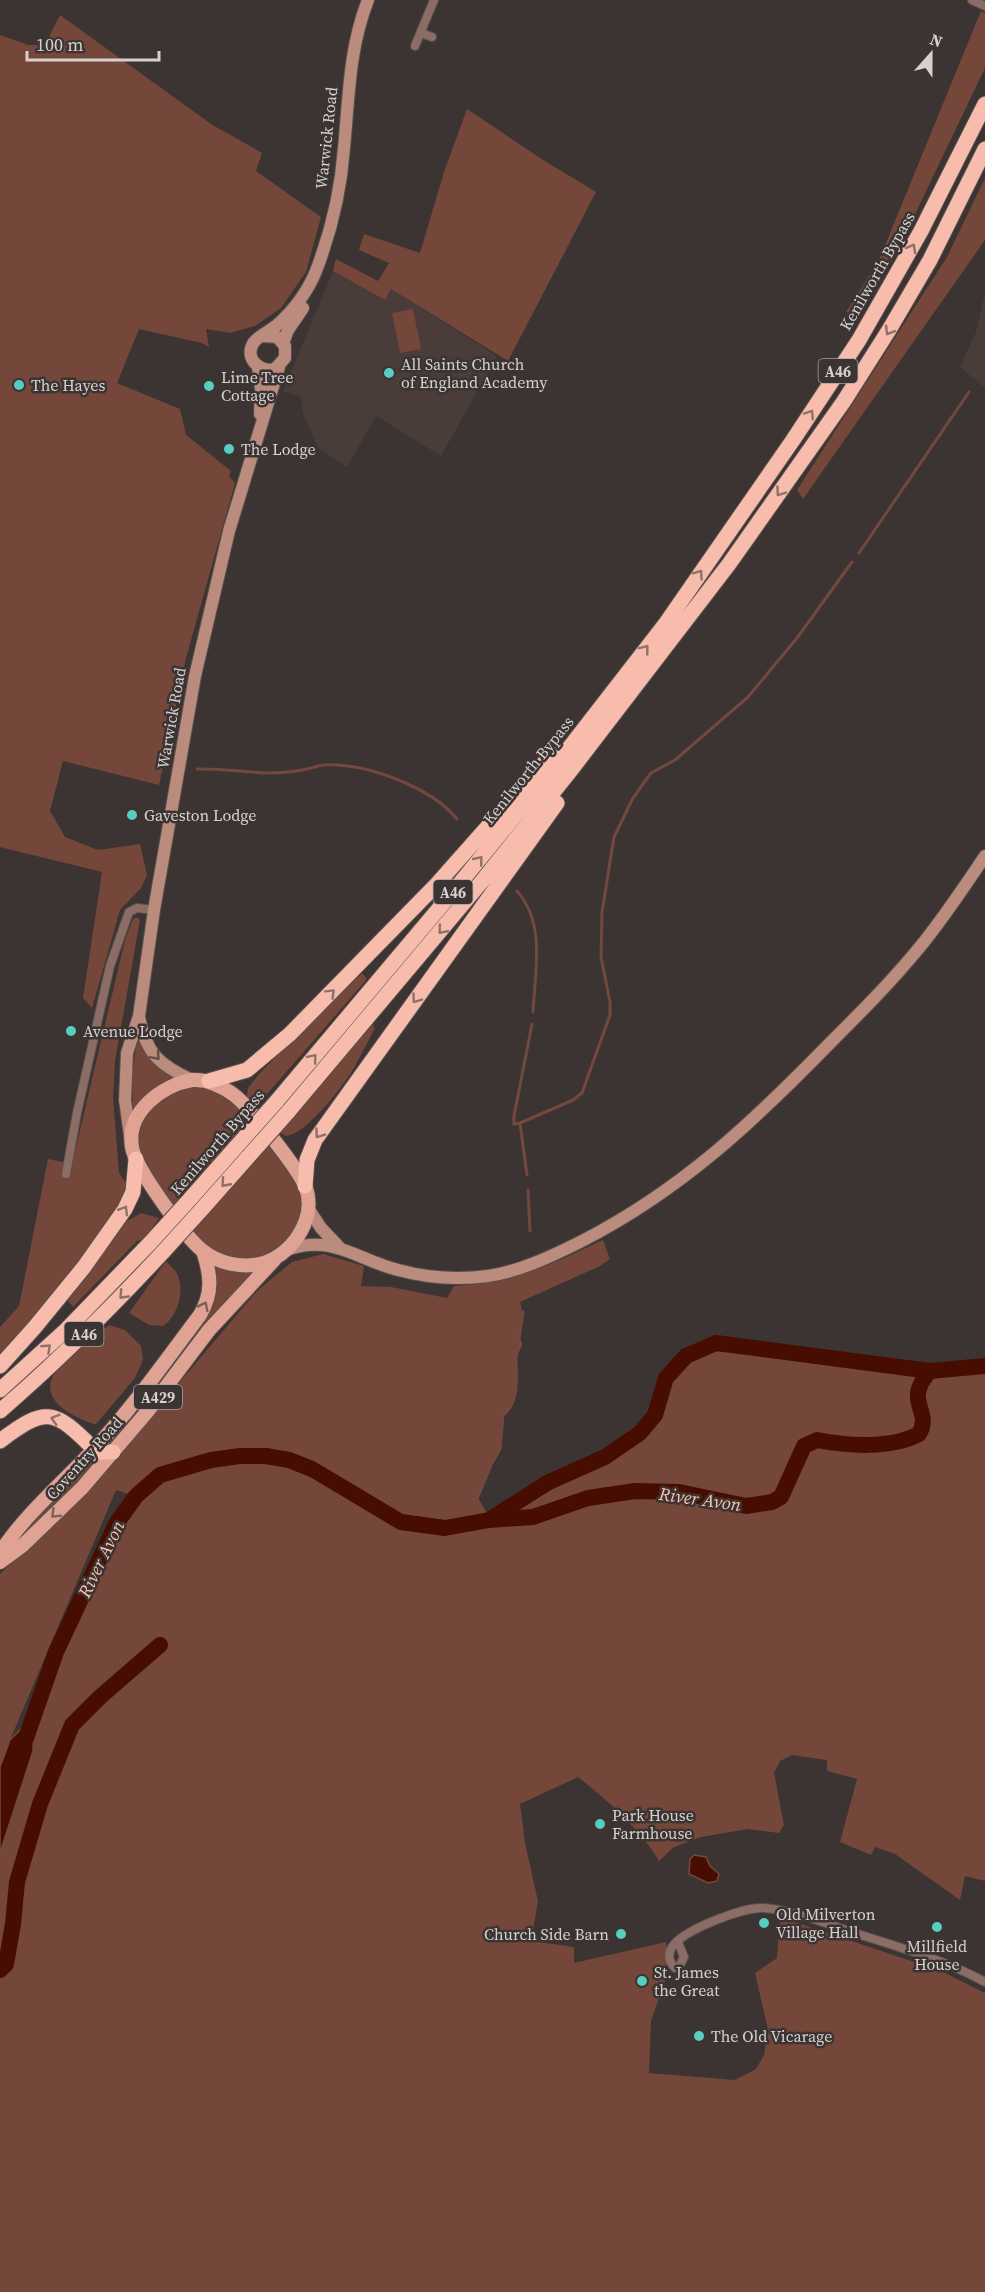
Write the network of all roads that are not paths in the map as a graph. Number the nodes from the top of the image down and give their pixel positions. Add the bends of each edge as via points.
1 (368, 0) edge
2 (434, 0) edge
3 (972, 0) edge
4 (985, 6) edge
5 (421, 33) junction
6 (432, 37) dead end
7 (416, 46) dead end
8 (985, 104) edge
9 (985, 149) edge
10 (313, 278) junction
11 (263, 336) junction
12 (283, 343) junction
13 (258, 367) junction
14 (279, 367) junction
15 (259, 430) junction
16 (729, 564) junction
17 (624, 675) junction
18 (985, 856) edge
19 (154, 910) junction
20 (139, 1016) junction
21 (192, 1080) junction
22 (209, 1081) junction
23 (282, 1107) junction
24 (131, 1141) junction
25 (136, 1160) junction
26 (66, 1174) dead end
27 (305, 1186) junction
28 (308, 1208) junction
29 (157, 1247) junction
30 (340, 1248) junction
31 (203, 1251) junction
32 (281, 1254) junction
33 (0, 1366) edge
34 (2, 1388) edge
35 (0, 1411) edge
36 (0, 1441) edge
37 (94, 1449) junction
38 (113, 1452) junction
39 (0, 1553) edge
40 (0, 1562) edge
41 (678, 1942) dead end
42 (985, 1982) edge

1 - 10 street, Warwick Road via 352,55 339,184 329,232
2 - 5 street
3 - 4 street
5 - 6 street
5 - 7 street
17 -> 8 highway, Kenilworth Bypass / A46 via 666,622 859,340 921,231
9 -> 16 highway, Kenilworth Bypass / A46 via 930,260 889,330
10 - 11 street, Warwick Road via 292,310
10 - 12 street, Warwick Road via 306,304
11 - 12 street via 274,336
11 - 13 street via 251,350
12 - 14 street via 286,355
13 - 14 street
13 - 15 street, Warwick Road
14 - 15 street, Warwick Road
15 - 19 street, Warwick Road via 202,639
16 -> 23 highway, Kenilworth Bypass / A46 via 510,847 369,1018
16 -> 27 highway via 315,1140 307,1160
22 -> 17 highway via 248,1070 290,1034 437,884
23 -> 17 highway, Kenilworth Bypass / A46
18 - 30 street via 920,947 786,1089 711,1157 635,1211 558,1253 486,1276 416,1274
19 - 20 street, Warwick Road
19 - 26 street via 137,908 129,912 114,951
20 -> 21 street, Warwick Road via 143,1036 154,1056
20 - 24 street, Warwick Road via 128,1053 125,1082
21 - 22 main road
21 - 24 main road via 165,1088 152,1098 139,1117
22 - 27 main road via 239,1098
23 - 29 highway, Kenilworth Bypass / A46, bridge
24 - 25 main road
25 - 31 main road via 147,1181
33 -> 25 highway via 84,1268 125,1209 134,1191
27 - 28 main road
28 - 30 street
28 - 32 main road via 300,1233
34 -> 29 highway, Kenilworth Bypass / A46
29 -> 35 highway, Kenilworth Bypass / A46 via 99,1320
30 - 32 street via 315,1244
31 - 32 main road via 239,1265 261,1264
37 -> 31 main road, Coventry Road / A429 via 153,1380 203,1310 210,1280
32 - 38 main road, Coventry Road / A429 via 209,1330
37 -> 36 highway via 64,1422 46,1416 34,1418
37 - 38 highway
37 - 39 main road, Coventry Road / A429 via 19,1527
38 -> 40 main road, Coventry Road / A429 via 65,1506
41 - 42 street via 729,1915 767,1909 796,1914 937,1960

